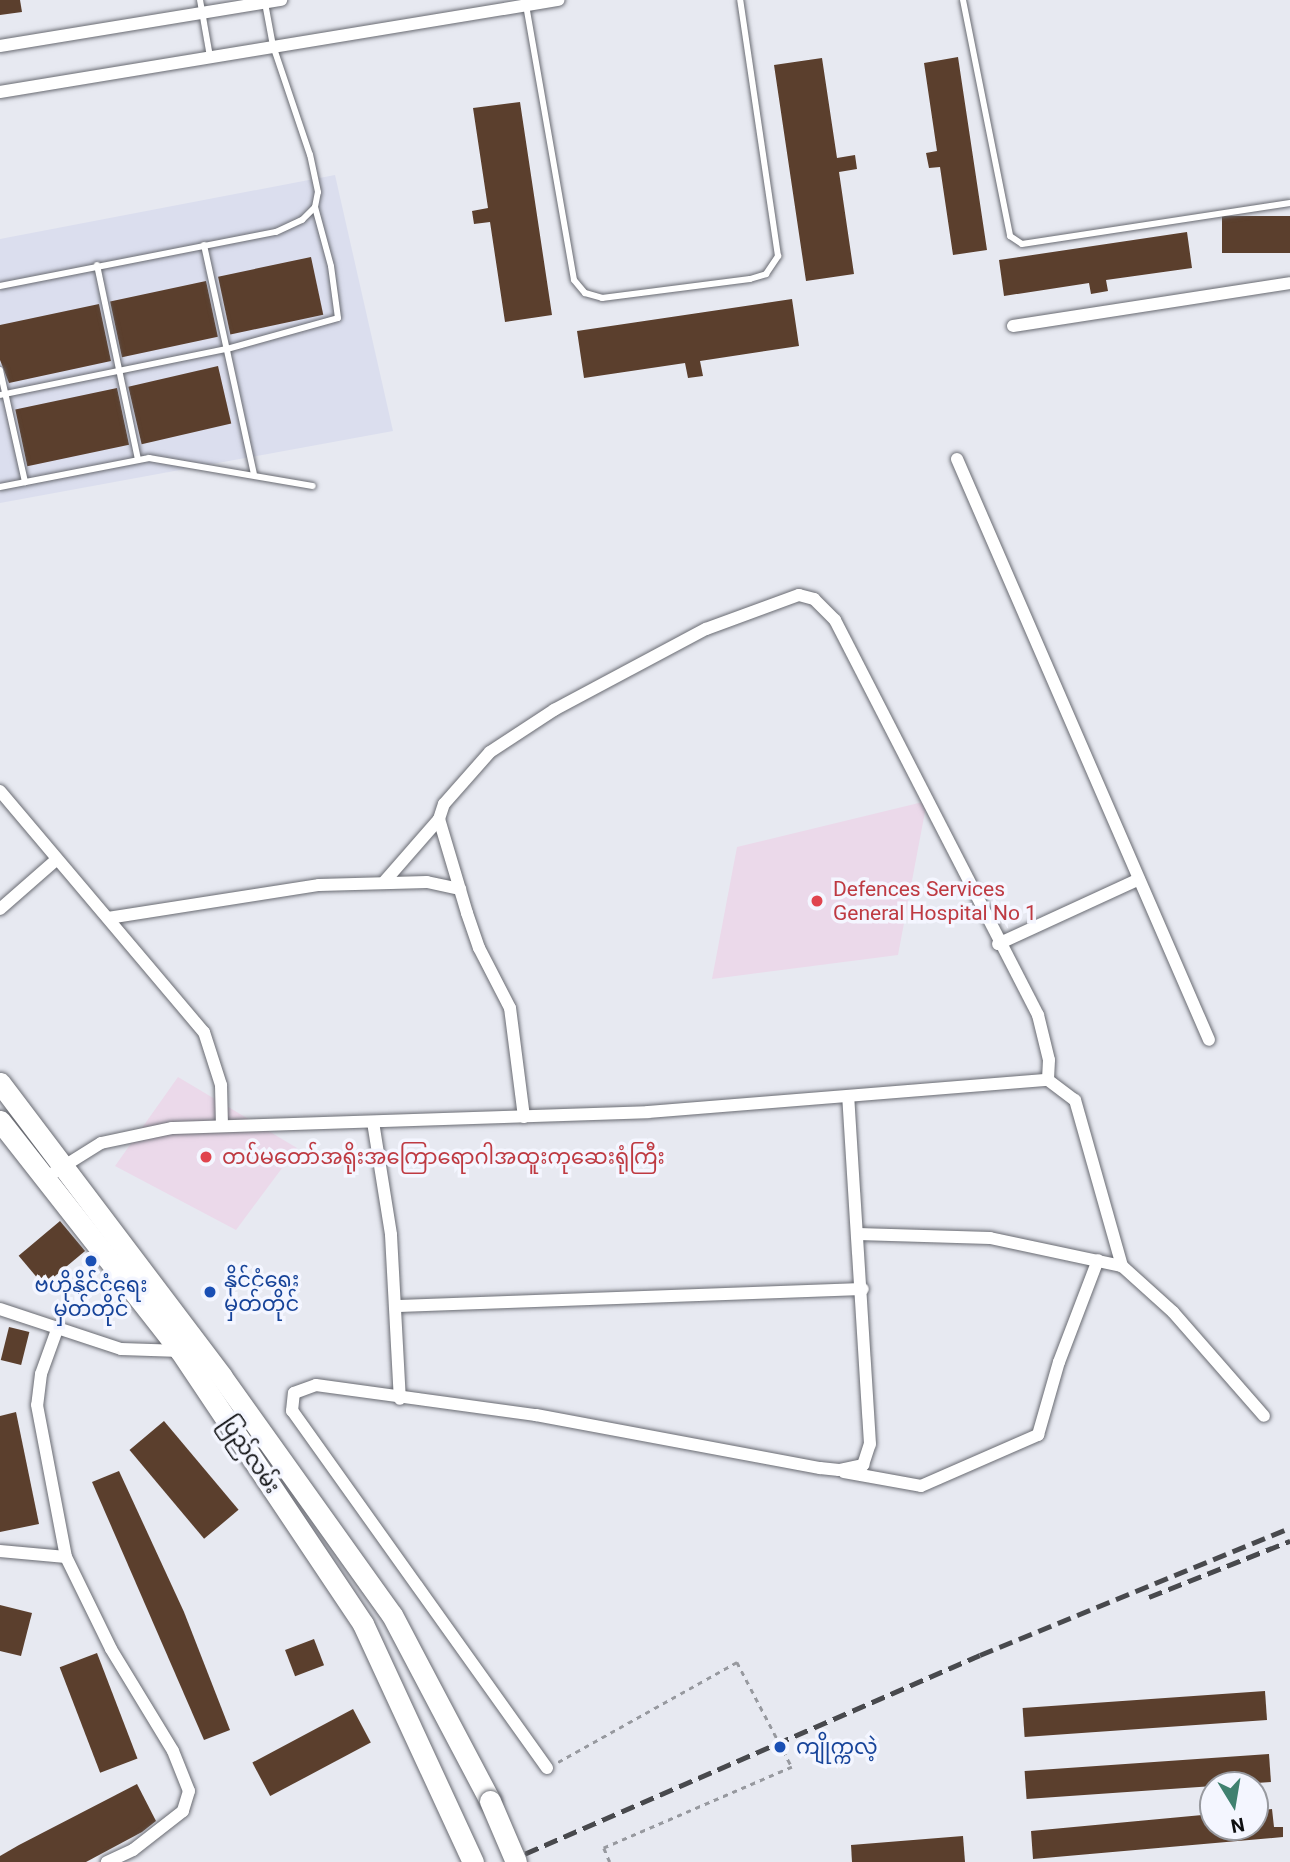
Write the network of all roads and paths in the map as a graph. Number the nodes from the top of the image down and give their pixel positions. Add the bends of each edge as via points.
1 (281, 0) edge
2 (558, 0) edge
3 (740, 0) edge
4 (963, 0) edge
5 (264, 1) edge
6 (526, 5) junction
7 (201, 6) edge
8 (272, 46) junction
9 (0, 47) edge
10 (210, 57) junction
11 (0, 92) edge
12 (1290, 203) edge
13 (315, 207) junction
14 (204, 246) junction
15 (97, 265) junction
16 (1290, 284) edge
17 (0, 286) edge
18 (1013, 326) dead end
19 (227, 349) junction
20 (0, 370) edge
21 (119, 370) junction
22 (3, 394) edge
23 (957, 459) dead end
24 (138, 460) junction
25 (254, 474) junction
26 (25, 482) junction
27 (313, 486) dead end
28 (0, 487) edge
29 (0, 791) edge
30 (439, 819) junction
31 (56, 860) junction
32 (1139, 879) junction
33 (385, 881) junction
34 (460, 890) junction
35 (0, 909) edge
36 (108, 918) junction
37 (998, 944) junction
38 (1209, 1040) dead end
39 (1048, 1080) junction
40 (0, 1083) edge
41 (848, 1097) junction
42 (524, 1117) junction
43 (0, 1121) edge
44 (373, 1122) junction
45 (222, 1125) junction
46 (65, 1164) junction
47 (45, 1178) junction
48 (858, 1234) junction
49 (1098, 1260) junction
50 (1122, 1266) junction
51 (863, 1289) junction
52 (398, 1306) junction
53 (0, 1308) edge
54 (58, 1327) junction
55 (188, 1346) junction
56 (400, 1399) junction
57 (1264, 1416) dead end
58 (839, 1470) junction
59 (0, 1551) edge
60 (66, 1557) junction
61 (547, 1768) joint
62 (107, 1862) edge
63 (473, 1862) edge
64 (516, 1862) edge
65 (610, 1862) edge

1 - 5 street
2 - 6 street
3 - 6 lane via 778,241 773,267 750,279 602,298 585,293 574,280
4 - 12 lane via 1004,212 1010,236 1021,244
5 - 7 street
5 - 8 lane
6 - 8 street
7 - 9 street
7 - 10 lane
8 - 10 street
8 - 13 lane via 310,155 318,192
10 - 11 street
13 - 14 lane via 302,220 276,232
13 - 19 lane via 331,265 338,318
14 - 15 lane
14 - 19 lane
15 - 17 lane
15 - 21 lane
16 - 18 street
19 - 21 lane
19 - 25 lane
20 - 22 lane
21 - 22 lane
21 - 24 lane
22 - 26 lane
23 - 32 street
24 - 25 lane via 190,461
24 - 26 lane
25 - 27 lane
26 - 28 lane
29 - 31 street
30 - 33 street
30 - 34 street
30 - 37 street via 444,804 490,752 554,710 706,629 799,594 814,598 835,620
31 - 35 street
31 - 36 street
32 - 37 street
32 - 38 street
33 - 34 street via 427,882
33 - 36 street via 243,895
34 - 42 street via 479,948 510,1008
36 - 45 street via 204,1032 221,1085
37 - 39 street via 1038,1015 1049,1060
39 - 41 street
39 - 50 street via 1074,1100
40 - 46 highway
41 - 42 street
41 - 48 street
42 - 44 street
43 - 47 highway, ပြည်လမ်း
44 - 45 street
44 - 52 street
45 - 46 street via 138,1133 101,1143
46 - 47 street
46 - 55 highway
47 - 55 highway, ပြည်လမ်း
48 - 49 street via 990,1238
48 - 51 street
49 - 50 street
49 - 58 street via 1059,1362 1038,1436 921,1486 863,1479
50 - 57 street via 1173,1312
51 - 52 street
51 - 58 street via 869,1457 853,1469
52 - 56 street
53 - 54 street
54 - 55 street via 121,1349
54 - 60 street via 41,1374 37,1405
55 - 63 highway, ပြည်လမ်း via 363,1624
55 - 64 highway, bridge via 392,1615 490,1801
56 - 58 street via 536,1415
56 - 61 street via 316,1385 294,1393 292,1412
59 - 60 street
60 - 62 street via 111,1649 173,1751 189,1791 183,1811 133,1850
61 - 65 path via 737,1662 792,1767 604,1848

